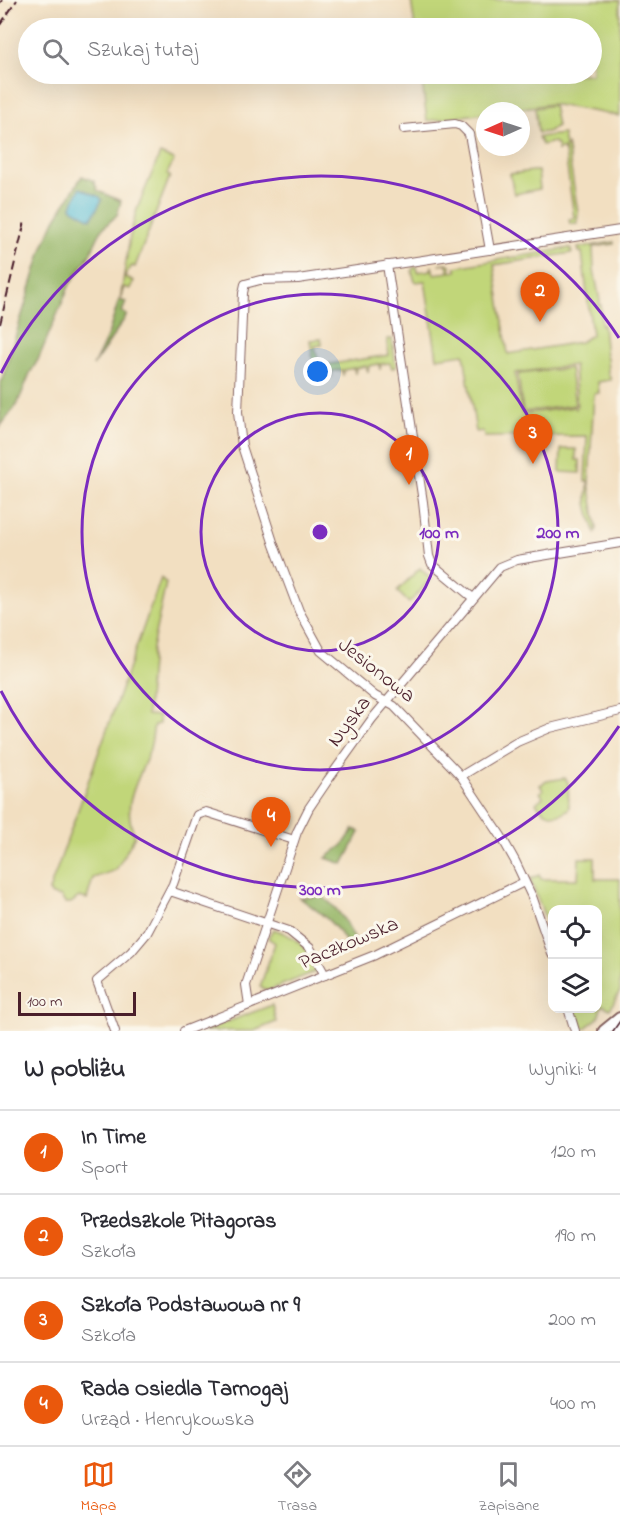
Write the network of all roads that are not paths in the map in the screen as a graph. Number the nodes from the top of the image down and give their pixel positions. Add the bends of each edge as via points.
1 (404, 129) dead end
2 (620, 230) edge
3 (490, 250) junction
4 (387, 265) junction
5 (620, 543) edge
6 (473, 598) junction
7 (386, 703) junction
8 (620, 711) edge
9 (462, 776) junction
10 (294, 840) junction
11 (524, 882) junction
12 (170, 891) junction
13 (267, 922) junction
14 (548, 941) edge
15 (325, 975) junction
16 (249, 1005) junction
17 (570, 1013) edge
18 (620, 1018) edge
19 (115, 1031) edge
20 (184, 1031) edge
21 (575, 1031) edge
22 (604, 1031) edge

1 - 3 street via 455,124 469,134
2 - 3 street
3 - 4 street
4 - 6 street via 429,556 432,564
4 - 7 street, Jesionowa via 245,284 238,412 242,446 298,611 321,651
5 - 6 street, Nyska via 514,560 500,567
6 - 7 street, Nyska
7 - 9 street, Jesionowa via 398,710
7 - 10 street, Nyska via 309,808
8 - 9 street via 550,728 517,742
9 - 11 street, Jesionowa via 501,836
10 - 12 street via 206,812 197,815
10 - 13 street, Nyska
11 - 14 street, Jesionowa
11 - 15 street, Paczkowska via 380,953
12 - 13 street
12 - 19 street via 144,938 97,981
13 - 15 street via 285,929 310,948
13 - 16 street, Nyska via 246,986
15 - 16 street, Paczkowska
16 - 20 street, Paczkowska
17 - 21 street
18 - 22 street

